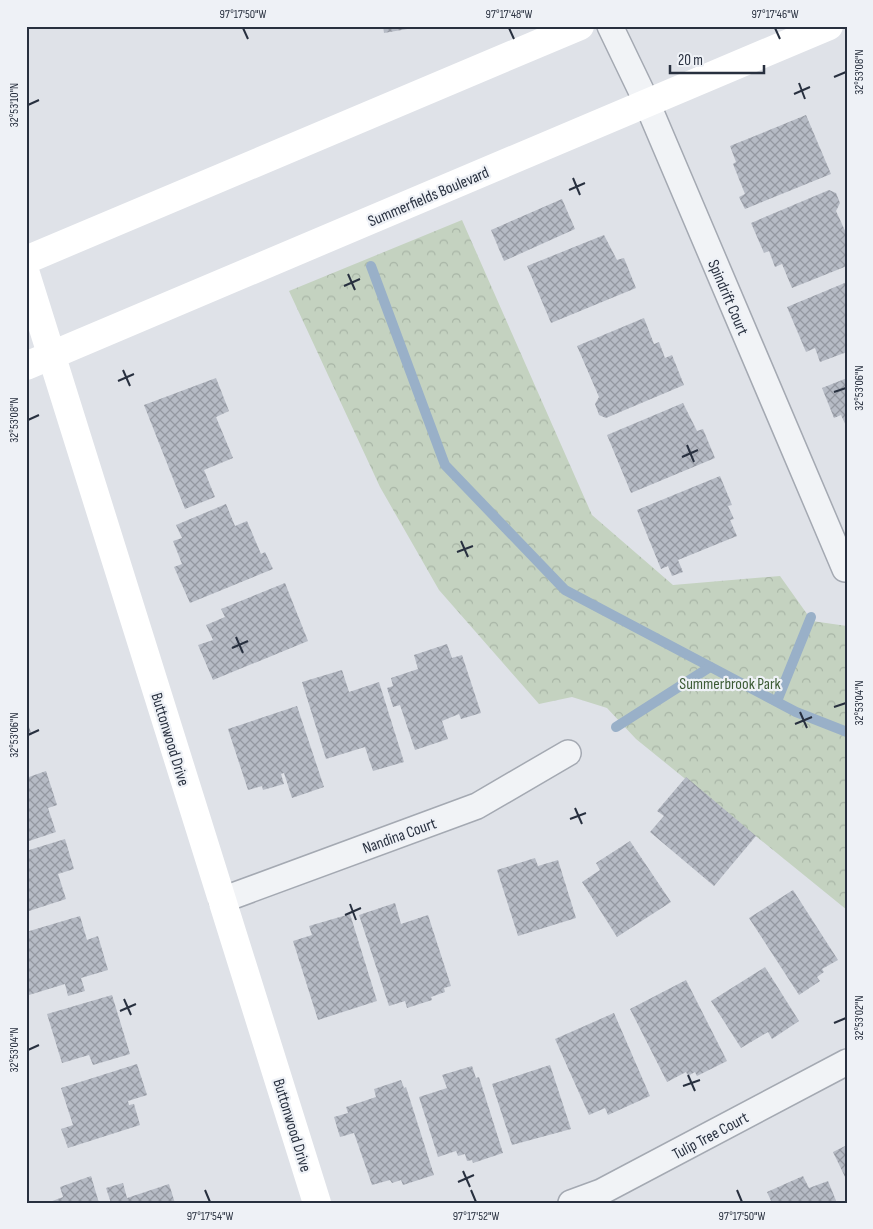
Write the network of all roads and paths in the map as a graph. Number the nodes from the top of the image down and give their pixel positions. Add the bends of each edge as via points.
1 (580, 26) edge
2 (610, 26) edge
3 (830, 26) edge
4 (647, 103) junction
5 (26, 260) edge
6 (26, 274) edge
7 (51, 355) junction
8 (26, 366) edge
9 (845, 569) dead end
10 (568, 753) dead end
11 (222, 900) junction
12 (847, 1062) edge
13 (317, 1203) edge
14 (571, 1203) edge

1 - 5 street
2 - 4 street, Spindrift Court
3 - 4 street, Summerfields Boulevard
4 - 7 street, Summerfields Boulevard
4 - 9 street, Spindrift Court
6 - 7 street, Buttonwood Drive
7 - 8 street, Summerfields Boulevard
7 - 11 street, Buttonwood Drive
10 - 11 street, Nandina Court via 477,806
11 - 13 street, Buttonwood Drive
12 - 14 street, Tulip Tree Court via 601,1192

